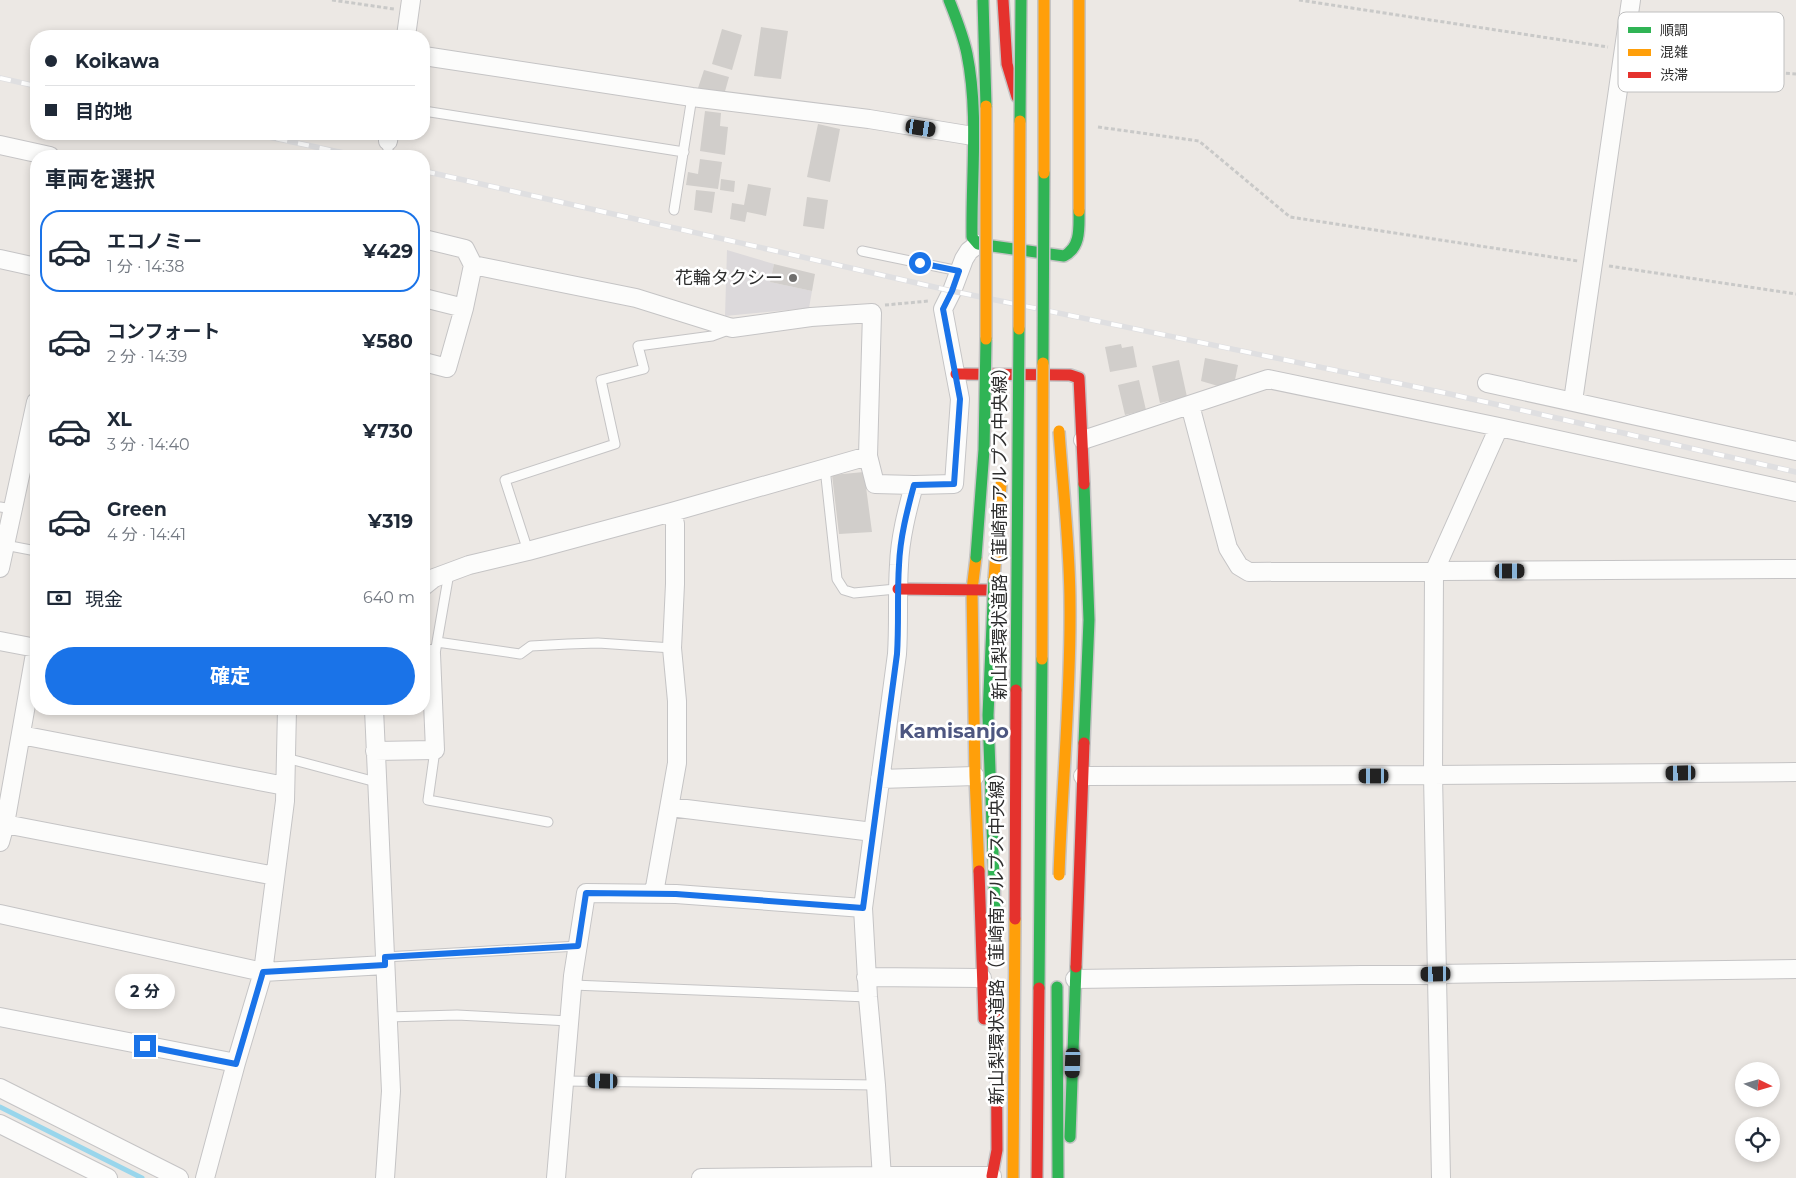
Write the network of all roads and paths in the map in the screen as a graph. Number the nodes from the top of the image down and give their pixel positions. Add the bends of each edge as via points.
1 (332, 0) edge
2 (949, 0) edge
3 (983, 0) edge
4 (1003, 0) edge
5 (1021, 0) edge
6 (1044, 0) edge
7 (1055, 0) edge
8 (1079, 0) edge
9 (1299, 0) edge
10 (410, 6) edge
11 (407, 30) edge
12 (1618, 48) edge
13 (430, 57) edge
14 (1044, 70) junction
15 (1618, 90) edge
16 (692, 97) junction
17 (1020, 108) junction
18 (430, 112) edge
19 (1079, 124) junction
20 (973, 136) junction
21 (0, 145) edge
22 (30, 152) edge
23 (684, 152) junction
24 (1019, 200) junction
25 (1042, 202) junction
26 (674, 210) dead end
27 (430, 240) edge
28 (978, 244) junction
29 (862, 252) dead end
30 (0, 259) edge
31 (1593, 263) junction
32 (473, 265) junction
33 (30, 266) edge
34 (959, 271) junction
35 (1796, 294) edge
36 (430, 300) edge
37 (946, 303) junction
38 (464, 308) junction
39 (872, 313) junction
40 (732, 328) junction
41 (430, 364) edge
42 (956, 374) junction
43 (1487, 383) dead end
44 (1007, 384) dead end
45 (1056, 389) dead end
46 (1573, 401) junction
47 (1190, 405) junction
48 (1058, 418) dead end
49 (1499, 427) junction
50 (1082, 440) junction
51 (1796, 451) edge
52 (868, 456) junction
53 (30, 457) edge
54 (825, 468) junction
55 (1002, 471) dead end
56 (914, 485) junction
57 (1796, 492) edge
58 (6, 508) edge
59 (672, 512) junction
60 (5, 545) junction
61 (30, 550) edge
62 (528, 551) junction
63 (0, 568) edge
64 (1796, 569) edge
65 (449, 572) junction
66 (1434, 572) junction
67 (430, 581) edge
68 (898, 589) junction
69 (972, 590) junction
70 (1088, 593) junction
71 (0, 641) edge
72 (30, 647) edge
73 (672, 648) junction
74 (430, 650) edge
75 (30, 683) edge
76 (287, 715) edge
77 (374, 715) edge
78 (21, 735) junction
79 (435, 750) junction
80 (375, 751) junction
81 (286, 758) junction
82 (1796, 772) edge
83 (975, 776) junction
84 (1083, 776) junction
85 (1433, 776) junction
86 (880, 778) junction
87 (376, 782) junction
88 (285, 786) junction
89 (670, 807) junction
90 (548, 822) dead end
91 (5, 824) junction
92 (873, 832) junction
93 (0, 842) edge
94 (275, 876) junction
95 (1059, 885) dead end
96 (654, 893) junction
97 (863, 908) junction
98 (0, 914) edge
99 (578, 946) junction
100 (996, 947) dead end
101 (385, 961) junction
102 (1796, 969) edge
103 (263, 972) junction
104 (1436, 974) junction
105 (866, 977) junction
106 (1076, 979) junction
107 (992, 980) junction
108 (1058, 983) dead end
109 (573, 985) junction
110 (868, 997) junction
111 (0, 1017) edge
112 (388, 1017) junction
113 (570, 1021) junction
114 (984, 1027) dead end
115 (985, 1056) dead end
116 (236, 1064) junction
117 (564, 1081) junction
118 (876, 1085) junction
119 (0, 1088) edge
120 (0, 1124) edge
121 (1063, 1163) junction
122 (882, 1177) edge
123 (992, 1177) edge
124 (108, 1178) edge
125 (179, 1178) edge
126 (206, 1178) edge
127 (385, 1178) edge
128 (556, 1178) edge
129 (702, 1178) edge
130 (1013, 1178) edge
131 (1038, 1178) edge
132 (1058, 1178) edge
133 (1068, 1178) edge
134 (1441, 1178) edge

1 - 10 path
2 - 20 main road via 959,25 967,62
3 - 69 main road, bridge via 987,126 986,359 984,450
4 - 17 main road, bridge via 1007,64
5 - 17 main road, 新山梨環状道路（韮崎南アルプス中央線）, bridge
6 - 14 main road, bridge
7 - 14 main road, bridge
8 - 19 main road
9 - 12 path
10 - 11 street
13 - 16 street
14 - 25 main road, bridge
15 - 31 street
16 - 20 street via 869,119
16 - 23 lane
17 - 24 main road, 新山梨環状道路（韮崎南アルプス中央線）, bridge
18 - 23 lane
19 - 28 main road via 1079,233 1070,253 1064,256
19 - 31 path via 1200,141 1290,217
20 - 28 main road via 971,220 972,237
21 - 22 street
23 - 26 lane
24 - 44 main road, bridge
24 - 130 main road, 新山梨環状道路（韮崎南アルプス中央線）, bridge
25 - 45 main road, bridge
25 - 131 main road, bridge
27 - 32 street via 465,249
28 - 34 street via 970,251
29 - 34 lane
30 - 33 street
31 - 35 path
31 - 46 street
32 - 38 street
32 - 40 street via 636,298
34 - 37 street
36 - 38 street
37 - 39 path via 936,300 880,306
37 - 42 street via 943,309
38 - 41 street via 447,368
39 - 40 street via 810,317
39 - 52 street
40 - 62 lane via 712,336 638,346 644,369 601,380 615,444 505,480
42 - 50 main road via 1070,374 1078,378
42 - 56 street via 960,399 954,484
43 - 46 street
46 - 51 street
47 - 49 street via 1268,379
47 - 50 street
47 - 66 street via 1228,548 1239,566 1250,572
48 - 95 main road, bridge via 1070,606
49 - 57 street
49 - 66 street
50 - 70 main road
52 - 54 street
52 - 56 street via 875,484
53 - 58 street
54 - 59 street
54 - 68 lane via 837,579 844,590 854,593
55 - 100 main road, bridge via 991,614 988,714
56 - 68 street via 901,540
58 - 60 street
59 - 62 street
59 - 73 street via 675,524
60 - 61 lane
60 - 63 street
62 - 65 street
64 - 66 street
65 - 67 street
65 - 74 lane
66 - 85 street
68 - 69 main road
68 - 86 street via 897,654
69 - 70 main road
69 - 83 main road
70 - 84 main road
71 - 72 street
73 - 74 lane via 598,643 531,646 520,654
73 - 89 street via 677,702 676,763
74 - 79 street
75 - 78 street
76 - 81 street
77 - 80 street
78 - 88 street
78 - 91 street
79 - 80 street
79 - 90 lane via 428,800
80 - 87 street
81 - 87 lane
81 - 88 street
82 - 85 street
83 - 86 street
83 - 107 main road
84 - 85 street
84 - 106 main road
85 - 104 street
86 - 92 street
87 - 101 street
88 - 94 street
89 - 92 street
89 - 96 street
91 - 93 street
91 - 94 street
92 - 97 street
94 - 103 street
96 - 97 street
96 - 99 street via 586,893
97 - 105 street
98 - 103 street
99 - 101 lane
99 - 109 street
101 - 103 street
101 - 112 street
102 - 104 street
103 - 116 street
104 - 106 street
104 - 134 street
105 - 107 street
105 - 110 street
106 - 121 main road
107 - 114 main road
107 - 123 main road via 997,1150
108 - 121 main road
109 - 110 lane
109 - 113 street
110 - 118 street
111 - 116 street
112 - 113 lane via 457,1015
112 - 127 street via 391,1107
113 - 117 street
115 - 123 main road via 988,1153
116 - 126 street
117 - 118 lane
117 - 128 street
118 - 122 street
119 - 125 street
120 - 124 street
121 - 132 main road
121 - 133 main road
122 - 123 street
122 - 129 street

